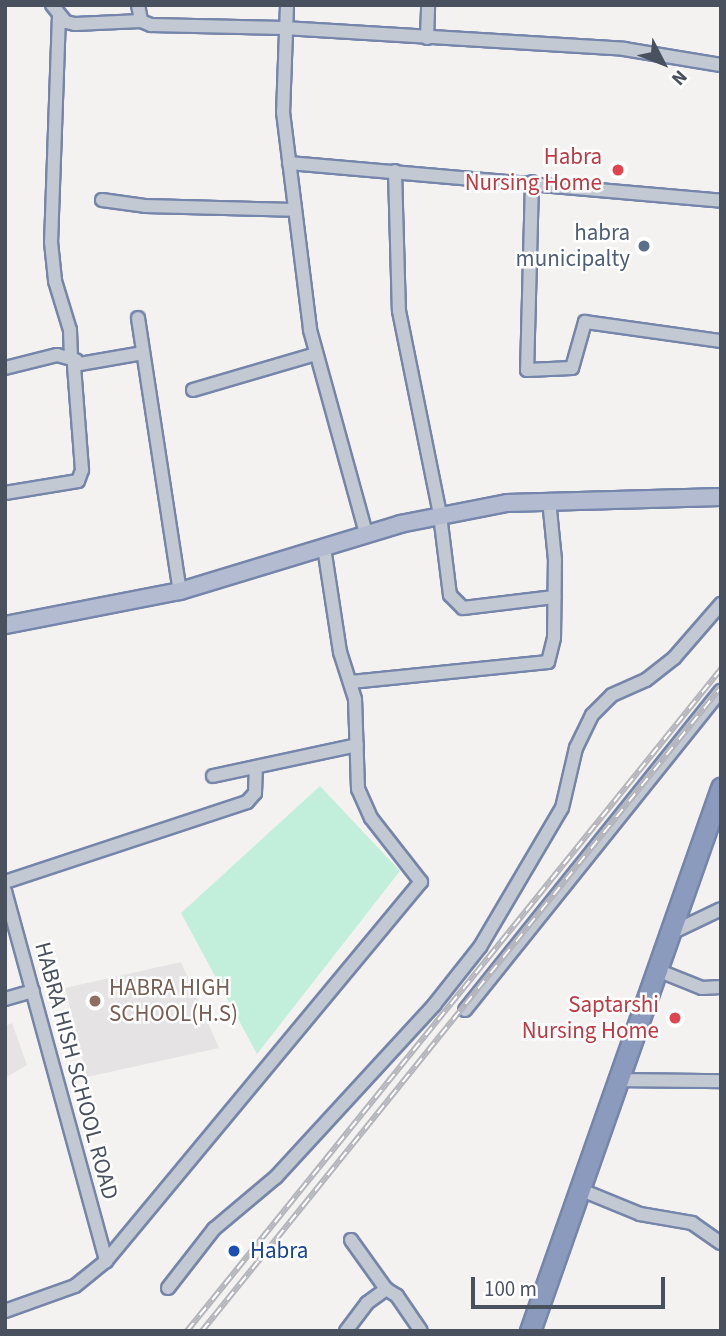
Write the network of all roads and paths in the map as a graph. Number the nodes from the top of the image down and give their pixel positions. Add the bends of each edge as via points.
1 (138, 5) edge
2 (287, 5) edge
3 (428, 5) edge
4 (55, 10) edge
5 (141, 21) junction
6 (284, 28) junction
7 (427, 38) junction
8 (721, 65) edge
9 (289, 163) junction
10 (395, 171) junction
11 (532, 182) junction
12 (102, 200) dead end
13 (721, 201) edge
14 (293, 209) junction
15 (138, 318) dead end
16 (721, 341) edge
17 (143, 353) junction
18 (317, 354) junction
19 (75, 359) junction
20 (6, 364) edge
21 (193, 390) dead end
22 (5, 493) edge
23 (721, 497) edge
24 (549, 500) junction
25 (440, 515) junction
26 (366, 534) junction
27 (324, 548) junction
28 (180, 591) junction
29 (554, 597) junction
30 (721, 604) edge
31 (5, 625) edge
32 (351, 681) junction
33 (721, 691) edge
34 (357, 745) junction
35 (256, 767) junction
36 (213, 776) dead end
37 (721, 788) edge
38 (5, 881) edge
39 (6, 894) edge
40 (721, 909) edge
41 (671, 933) junction
42 (657, 970) junction
43 (721, 987) edge
44 (33, 992) junction
45 (5, 999) edge
46 (465, 1010) dead end
47 (619, 1080) junction
48 (721, 1081) edge
49 (579, 1189) junction
50 (351, 1240) dead end
51 (721, 1243) edge
52 (106, 1261) junction
53 (168, 1288) dead end
54 (386, 1289) junction
55 (5, 1311) edge
56 (346, 1331) edge
57 (421, 1331) edge
58 (530, 1331) edge

1 - 5 street
2 - 6 street
3 - 7 street
4 - 5 street via 66,22 88,26
4 - 19 street via 51,242 55,281
5 - 6 street via 151,25
6 - 7 street
6 - 9 street via 283,112
7 - 8 street via 624,49
9 - 10 street
9 - 14 street
10 - 11 street
10 - 25 street via 399,312
11 - 13 street
11 - 16 street via 527,370 572,368 586,322
12 - 14 street via 145,206
14 - 18 street
15 - 17 street
17 - 19 street
17 - 28 street
18 - 21 street
18 - 26 street
19 - 20 street via 57,355
19 - 22 street via 82,477 73,483
23 - 24 main road
24 - 25 main road
24 - 29 street
25 - 26 main road
25 - 29 street via 450,594 457,606
26 - 27 main road
27 - 28 main road
27 - 32 street via 340,652
28 - 31 main road
29 - 32 street via 553,651 542,666
30 - 53 street via 674,658 646,680 612,695 592,716 576,748 562,808 480,947 276,1177 214,1229
32 - 34 street
33 - 46 street
34 - 35 street
34 - 52 street via 358,789 365,807 421,882
35 - 36 street
35 - 38 street via 255,793 247,802
37 - 41 highway
39 - 44 street, HABRA HISH SCHOOL ROAD
40 - 41 street
41 - 42 highway
42 - 43 street via 702,988
42 - 47 highway
44 - 45 street
44 - 52 street, HABRA HISH SCHOOL ROAD
47 - 48 street
47 - 49 highway
49 - 51 street via 640,1214 692,1223
49 - 58 highway
50 - 54 street
52 - 55 street via 75,1286
54 - 56 street via 367,1303
54 - 57 street via 397,1296

